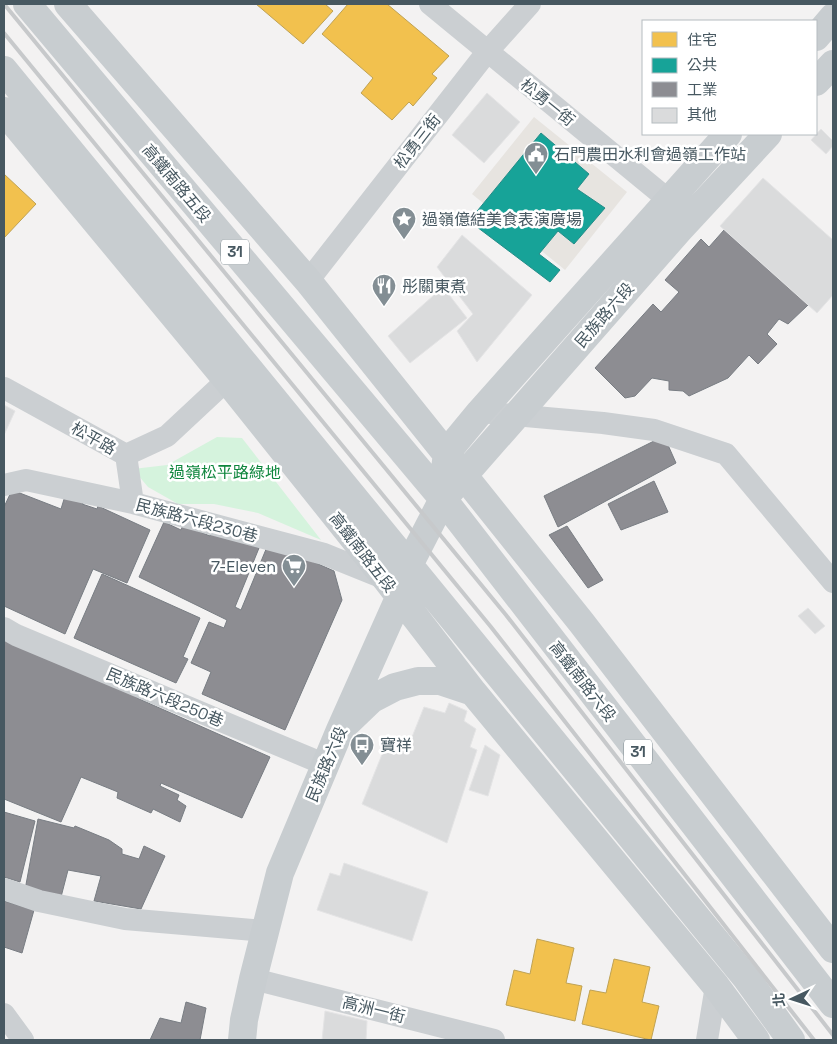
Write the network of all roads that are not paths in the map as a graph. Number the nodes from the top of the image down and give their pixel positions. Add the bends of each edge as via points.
1 (27, 4) edge
2 (68, 4) edge
3 (430, 4) edge
4 (530, 4) edge
5 (828, 4) edge
6 (833, 8) edge
7 (833, 17) edge
8 (817, 36) edge
9 (487, 52) junction
10 (833, 64) edge
11 (4, 70) edge
12 (817, 81) edge
13 (4, 111) edge
14 (727, 135) edge
15 (767, 135) edge
16 (668, 200) junction
17 (690, 218) junction
18 (308, 281) junction
19 (226, 380) junction
20 (4, 388) edge
21 (480, 412) junction
22 (518, 415) junction
23 (446, 452) junction
24 (126, 455) junction
25 (464, 474) junction
26 (4, 485) edge
27 (443, 499) junction
28 (134, 503) junction
29 (408, 565) junction
30 (833, 582) edge
31 (392, 588) junction
32 (4, 628) edge
33 (473, 692) junction
34 (340, 730) junction
35 (326, 766) junction
36 (4, 889) edge
37 (265, 931) junction
38 (833, 949) edge
39 (253, 979) junction
40 (716, 986) junction
41 (833, 1004) edge
42 (4, 1014) edge
43 (23, 1040) edge
44 (242, 1040) edge
45 (494, 1040) edge
46 (707, 1040) edge
47 (756, 1040) edge
48 (791, 1040) edge

1 - 27 main road, 高鐵南路五段 / 31
2 - 18 main road, 31
3 - 9 street, 松勇一街
4 - 9 street, 松勇三街
5 - 6 street
7 - 8 main road
9 - 16 street, 松勇一街
9 - 18 street, 松勇三街
10 - 12 main road
11 - 29 main road, 高鐵南路五段
13 - 19 main road, 高鐵南路五段
14 - 16 main road, 民族路六段
15 - 17 main road, 民族路六段
16 - 17 street, 松勇一街
16 - 21 main road, 民族路六段
17 - 22 main road, 民族路六段
18 - 23 main road, 31
19 - 24 street, 松平路 via 167,436
19 - 31 main road, 高鐵南路五段
20 - 24 street, 松平路
21 - 22 street
21 - 23 main road, 民族路六段
22 - 25 main road, 民族路六段
22 - 30 street via 654,430 726,454
23 - 25 main road, 31
23 - 27 main road, 民族路六段
24 - 28 street
25 - 27 main road, 民族路六段
25 - 38 main road, 31
26 - 28 street, 民族路六段230巷 via 26,480
27 - 29 main road, 民族路六段
27 - 41 main road, 高鐵南路六段 / 31
28 - 31 street, 民族路六段230巷 via 324,554
29 - 31 main road, 民族路六段
29 - 48 main road via 746,979
31 - 33 main road
31 - 34 main road, 民族路六段
32 - 35 street, 民族路六段250巷
33 - 34 main road via 440,681 418,681 395,687 372,699
33 - 40 main road
34 - 35 main road, 民族路六段
35 - 37 main road, 民族路六段 via 280,873
36 - 37 street via 39,901 125,919
37 - 39 main road, 民族路六段
39 - 44 main road, 民族路六段
39 - 45 street, 高洲一街
40 - 46 street
40 - 47 main road
42 - 43 street

